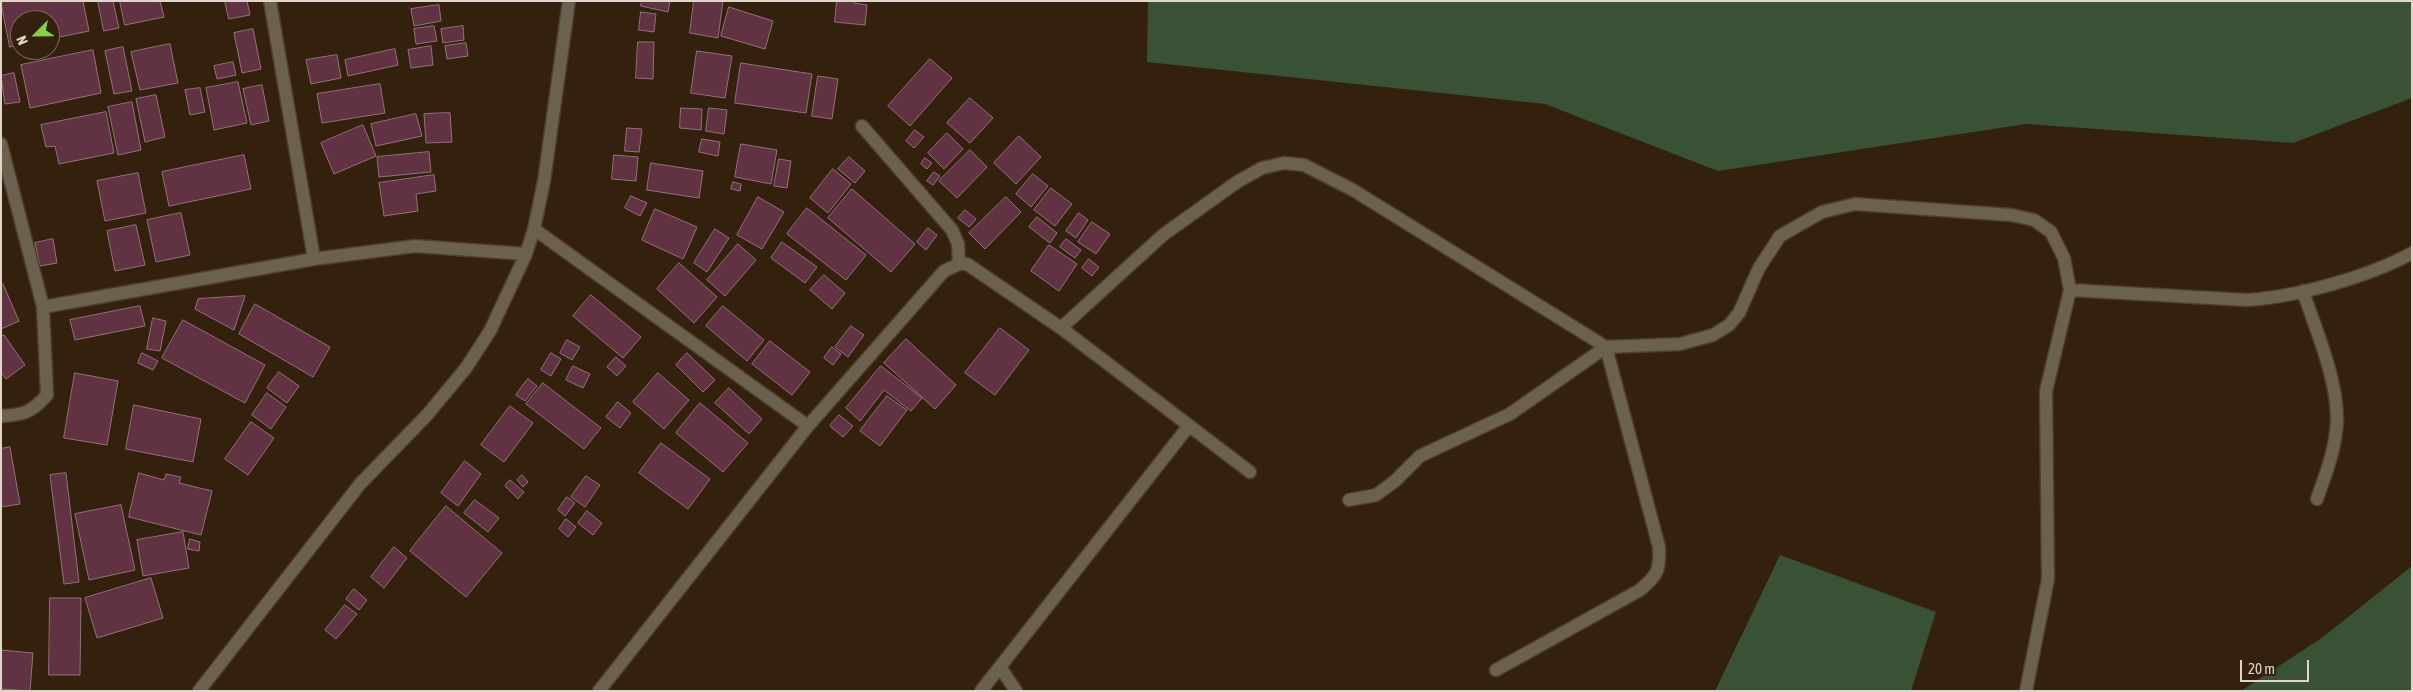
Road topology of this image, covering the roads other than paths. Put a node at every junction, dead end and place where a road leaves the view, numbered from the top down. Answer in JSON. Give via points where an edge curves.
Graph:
{"nodes":[{"id":1,"x":270,"y":1,"type":"edge"},
{"id":2,"x":569,"y":1,"type":"edge"},
{"id":3,"x":862,"y":126,"type":"dead end"},
{"id":4,"x":1,"y":144,"type":"edge"},
{"id":5,"x":534,"y":229,"type":"junction"},
{"id":6,"x":2412,"y":253,"type":"edge"},
{"id":7,"x":526,"y":254,"type":"junction"},
{"id":8,"x":314,"y":259,"type":"junction"},
{"id":9,"x":959,"y":264,"type":"junction"},
{"id":10,"x":2070,"y":290,"type":"junction"},
{"id":11,"x":2304,"y":291,"type":"junction"},
{"id":12,"x":43,"y":307,"type":"junction"},
{"id":13,"x":1061,"y":328,"type":"junction"},
{"id":14,"x":1606,"y":347,"type":"junction"},
{"id":15,"x":1,"y":416,"type":"edge"},
{"id":16,"x":808,"y":426,"type":"junction"},
{"id":17,"x":1188,"y":427,"type":"junction"},
{"id":18,"x":1250,"y":472,"type":"dead end"},
{"id":19,"x":2317,"y":499,"type":"dead end"},
{"id":20,"x":1349,"y":500,"type":"dead end"},
{"id":21,"x":1000,"y":667,"type":"junction"},
{"id":22,"x":1496,"y":670,"type":"dead end"},
{"id":23,"x":199,"y":691,"type":"edge"},
{"id":24,"x":599,"y":691,"type":"edge"},
{"id":25,"x":981,"y":691,"type":"edge"},
{"id":26,"x":1016,"y":691,"type":"edge"},
{"id":27,"x":2026,"y":691,"type":"edge"}],
"edges":[{"from":1,"to":8,"type":"street"},
{"from":2,"to":5,"type":"street","via":[[544,182]]},
{"from":3,"to":9,"type":"street","via":[[952,230],[958,244]]},
{"from":4,"to":12,"type":"street"},
{"from":5,"to":7,"type":"street"},
{"from":5,"to":16,"type":"street"},
{"from":6,"to":11,"type":"street","via":[[2370,272]]},
{"from":7,"to":8,"type":"street","via":[[414,246]]},
{"from":7,"to":23,"type":"street","via":[[490,331],[466,368],[427,415],[360,484]]},
{"from":8,"to":12,"type":"street"},
{"from":9,"to":13,"type":"street","via":[[967,264]]},
{"from":9,"to":16,"type":"street","via":[[944,271]]},
{"from":10,"to":11,"type":"street","via":[[2246,300],[2276,298]]},
{"from":10,"to":14,"type":"street","via":[[2060,249],[2051,232],[2034,220],[2011,215],[1855,204],[1822,212],[1780,236],[1759,268],[1739,313],[1729,325],[1713,335],[1680,344]]},
{"from":10,"to":27,"type":"street","via":[[2046,391],[2048,579]]},
{"from":11,"to":19,"type":"street","via":[[2331,381],[2336,417],[2333,451]]},
{"from":12,"to":15,"type":"street","via":[[47,395],[36,408],[25,414]]},
{"from":13,"to":14,"type":"street","via":[[1163,235],[1237,182],[1262,168],[1284,163],[1304,165],[1353,190]]},
{"from":13,"to":17,"type":"street"},
{"from":14,"to":20,"type":"street","via":[[1510,414],[1420,456],[1376,495]]},
{"from":14,"to":22,"type":"street","via":[[1659,547],[1660,565],[1655,578],[1640,590]]},
{"from":16,"to":24,"type":"street"},
{"from":17,"to":18,"type":"street"},
{"from":17,"to":21,"type":"street"},
{"from":21,"to":25,"type":"street"},
{"from":21,"to":26,"type":"street"}]}
